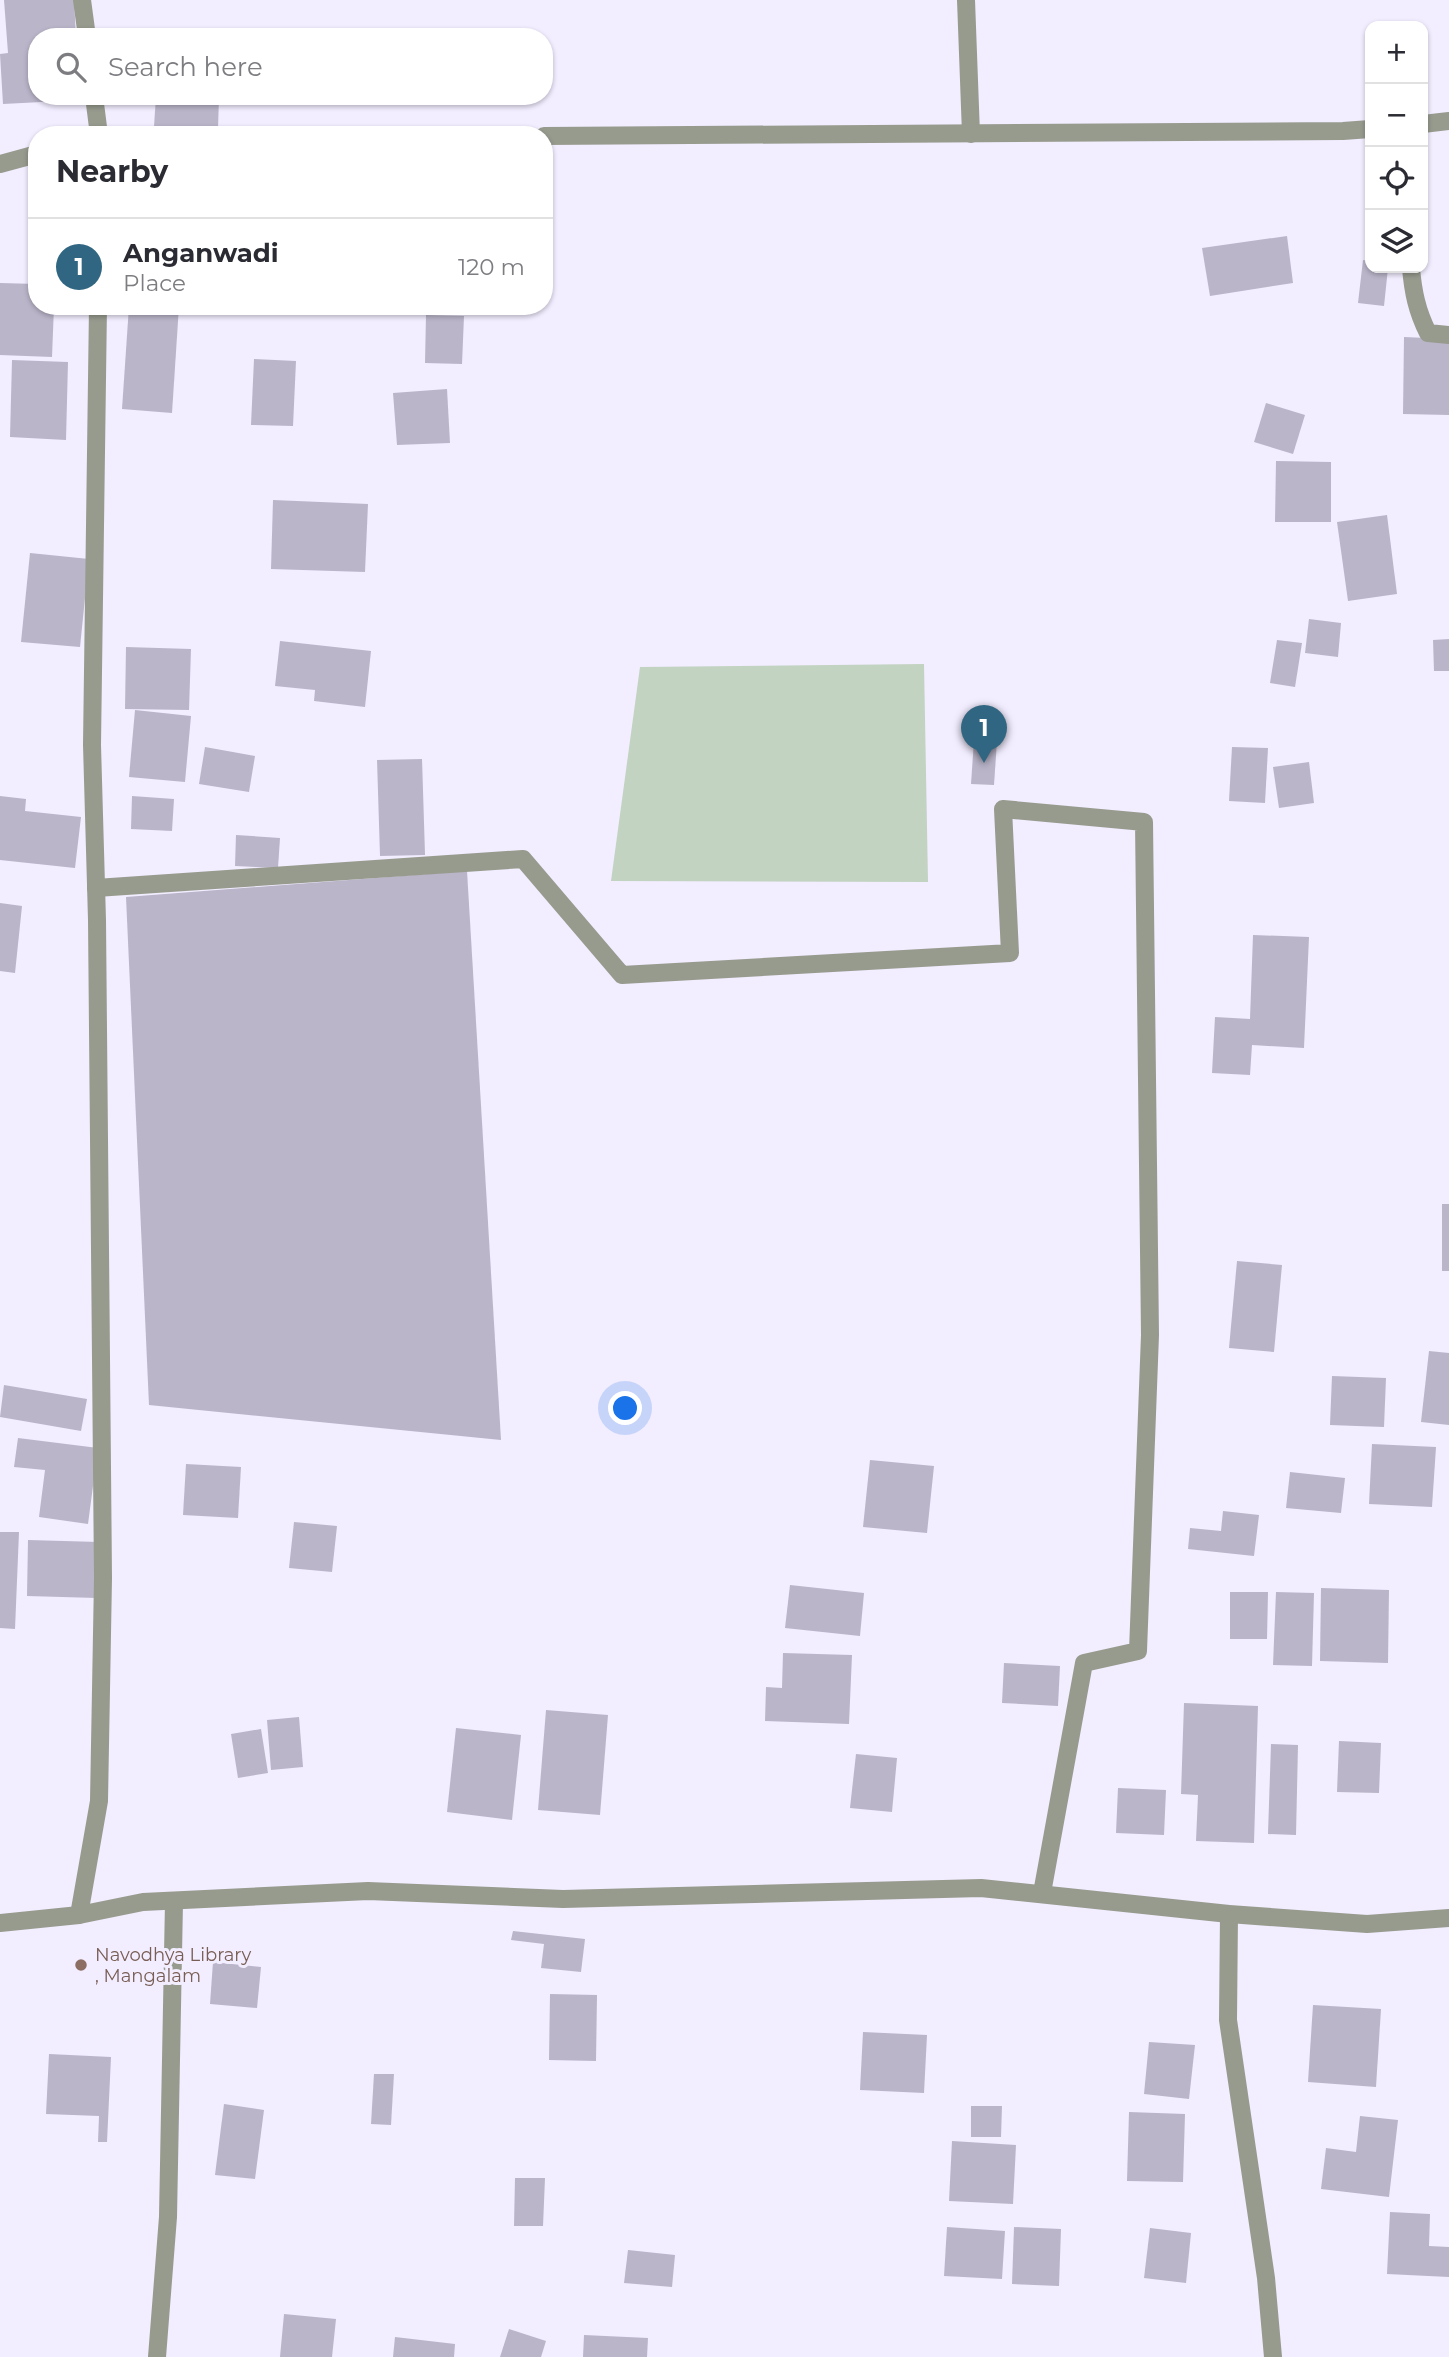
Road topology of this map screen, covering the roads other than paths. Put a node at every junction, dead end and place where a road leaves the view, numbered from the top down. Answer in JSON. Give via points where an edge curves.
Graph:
{"nodes":[{"id":1,"x":82,"y":0,"type":"edge"},
{"id":2,"x":966,"y":0,"type":"edge"},
{"id":3,"x":86,"y":28,"type":"edge"},
{"id":4,"x":95,"y":105,"type":"edge"},
{"id":5,"x":1449,"y":121,"type":"edge"},
{"id":6,"x":1428,"y":123,"type":"edge"},
{"id":7,"x":98,"y":126,"type":"edge"},
{"id":8,"x":1365,"y":129,"type":"edge"},
{"id":9,"x":971,"y":134,"type":"junction"},
{"id":10,"x":553,"y":136,"type":"edge"},
{"id":11,"x":28,"y":156,"type":"edge"},
{"id":12,"x":0,"y":164,"type":"edge"},
{"id":13,"x":1411,"y":273,"type":"edge"},
{"id":14,"x":98,"y":315,"type":"edge"},
{"id":15,"x":1449,"y":335,"type":"edge"},
{"id":16,"x":96,"y":888,"type":"junction"},
{"id":17,"x":1042,"y":1893,"type":"junction"},
{"id":18,"x":174,"y":1902,"type":"junction"},
{"id":19,"x":79,"y":1914,"type":"junction"},
{"id":20,"x":1229,"y":1914,"type":"junction"},
{"id":21,"x":1449,"y":1918,"type":"edge"},
{"id":22,"x":0,"y":1923,"type":"edge"},
{"id":23,"x":157,"y":2357,"type":"edge"},
{"id":24,"x":1273,"y":2357,"type":"edge"}],
"edges":[{"from":1,"to":3,"type":"street"},
{"from":2,"to":9,"type":"street"},
{"from":4,"to":7,"type":"street"},
{"from":5,"to":6,"type":"street"},
{"from":8,"to":9,"type":"street"},
{"from":9,"to":10,"type":"street"},
{"from":11,"to":12,"type":"street"},
{"from":13,"to":15,"type":"street","via":[[1418,313],[1428,334]]},
{"from":14,"to":16,"type":"street","via":[[92,745]]},
{"from":16,"to":17,"type":"street","via":[[523,859],[622,975],[1010,953],[1003,809],[1144,822],[1150,1335],[1138,1651],[1084,1663]]},
{"from":16,"to":19,"type":"street","via":[[101,1758],[99,1801]]},
{"from":17,"to":18,"type":"street","via":[[981,1888],[564,1899],[368,1891]]},
{"from":17,"to":20,"type":"street"},
{"from":18,"to":19,"type":"street","via":[[143,1902]]},
{"from":18,"to":23,"type":"street","via":[[168,2217]]},
{"from":19,"to":22,"type":"street"},
{"from":20,"to":21,"type":"street","via":[[1367,1924]]},
{"from":20,"to":24,"type":"street","via":[[1228,2020],[1266,2278]]}]}
